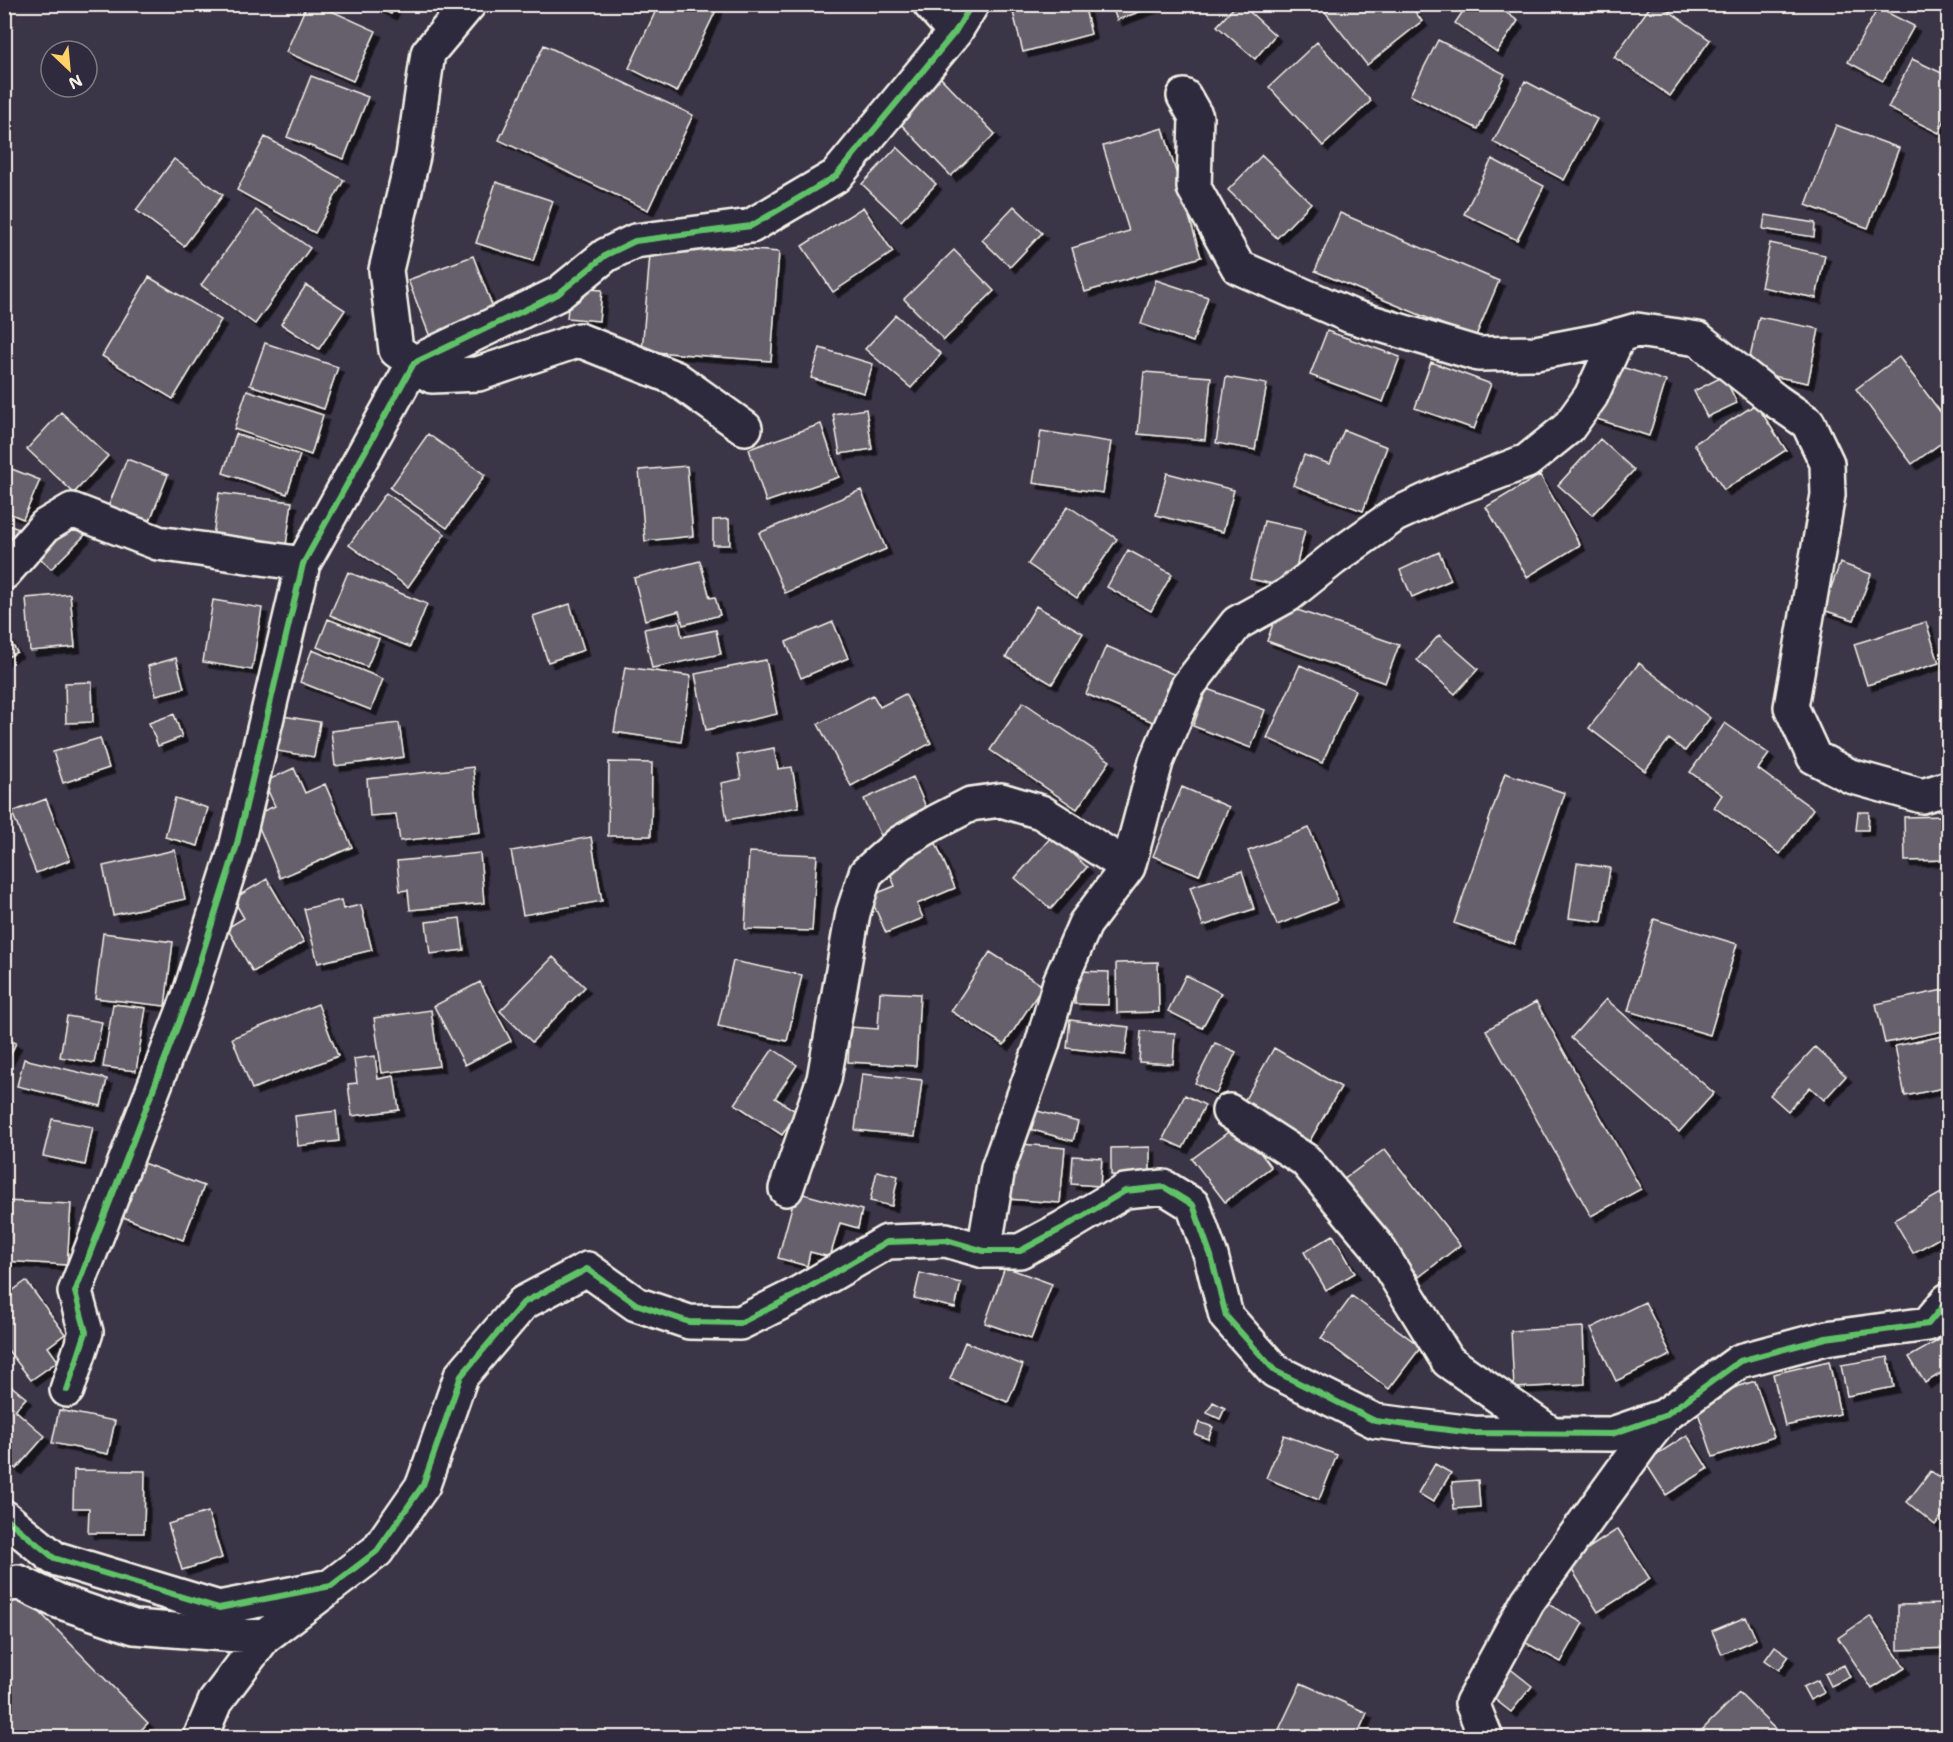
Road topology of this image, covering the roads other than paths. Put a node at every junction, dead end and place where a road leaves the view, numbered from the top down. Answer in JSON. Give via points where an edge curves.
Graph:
{"nodes":[{"id":1,"x":469,"y":4,"type":"edge"},
{"id":2,"x":930,"y":4,"type":"edge"},
{"id":3,"x":972,"y":4,"type":"edge"},
{"id":4,"x":955,"y":32,"type":"junction"},
{"id":5,"x":1184,"y":96,"type":"dead end"},
{"id":6,"x":1619,"y":335,"type":"junction"},
{"id":7,"x":414,"y":363,"type":"junction"},
{"id":8,"x":745,"y":428,"type":"dead end"},
{"id":9,"x":303,"y":564,"type":"junction"},
{"id":10,"x":4,"y":573,"type":"edge"},
{"id":11,"x":1948,"y":788,"type":"edge"},
{"id":12,"x":1128,"y":867,"type":"junction"},
{"id":13,"x":1229,"y":1111,"type":"dead end"},
{"id":14,"x":786,"y":1189,"type":"dead end"},
{"id":15,"x":984,"y":1251,"type":"junction"},
{"id":16,"x":1948,"y":1300,"type":"edge"},
{"id":17,"x":67,"y":1390,"type":"dead end"},
{"id":18,"x":1664,"y":1416,"type":"junction"},
{"id":19,"x":1552,"y":1434,"type":"junction"},
{"id":20,"x":4,"y":1517,"type":"edge"},
{"id":21,"x":4,"y":1586,"type":"edge"},
{"id":22,"x":331,"y":1586,"type":"junction"},
{"id":23,"x":264,"y":1637,"type":"junction"},
{"id":24,"x":200,"y":1737,"type":"edge"},
{"id":25,"x":1486,"y":1737,"type":"edge"}],
"edges":[{"from":1,"to":7,"type":"street","via":[[428,53],[413,156],[386,270],[396,350]]},
{"from":2,"to":4,"type":"street"},
{"from":3,"to":4,"type":"street"},
{"from":4,"to":7,"type":"street","via":[[836,176],[750,226],[635,241],[606,255],[558,294]]},
{"from":5,"to":6,"type":"street","via":[[1196,117],[1194,188],[1238,267],[1351,316],[1478,354],[1536,354]]},
{"from":6,"to":11,"type":"street","via":[[1637,330],[1698,339],[1808,423],[1827,463],[1828,495],[1791,707],[1814,757],[1850,776],[1922,796]]},
{"from":6,"to":12,"type":"street","via":[[1591,396],[1574,420],[1527,462],[1395,515],[1288,595],[1237,622],[1188,686],[1156,762]]},
{"from":7,"to":8,"type":"street","via":[[432,376],[478,374],[579,340],[675,378]]},
{"from":7,"to":9,"type":"street"},
{"from":9,"to":10,"type":"street","via":[[158,543],[72,510],[45,526]]},
{"from":9,"to":17,"type":"street","via":[[236,848],[188,999],[75,1293],[86,1332]]},
{"from":12,"to":14,"type":"street","via":[[1041,812],[1001,800],[971,804],[936,822],[900,843],[866,873],[853,913],[824,1079]]},
{"from":12,"to":15,"type":"street","via":[[1085,924],[1060,982],[998,1168]]},
{"from":13,"to":19,"type":"street","via":[[1305,1160],[1377,1246],[1448,1361]]},
{"from":15,"to":19,"type":"street","via":[[1020,1251],[1125,1191],[1164,1187],[1193,1205],[1226,1316],[1275,1371],[1375,1421],[1473,1433]]},
{"from":15,"to":22,"type":"street","via":[[946,1240],[887,1242],[740,1323],[678,1319],[636,1304],[587,1269],[524,1303],[461,1376],[423,1485],[377,1551]]},
{"from":16,"to":18,"type":"street","via":[[1928,1324],[1826,1338],[1740,1361]]},
{"from":18,"to":19,"type":"street","via":[[1612,1434]]},
{"from":18,"to":25,"type":"street","via":[[1528,1601],[1472,1703]]},
{"from":20,"to":22,"type":"street","via":[[54,1558],[219,1608]]},
{"from":21,"to":23,"type":"street","via":[[18,1582],[58,1602],[134,1628]]},
{"from":22,"to":23,"type":"street"},
{"from":23,"to":24,"type":"street","via":[[215,1702]]}]}
